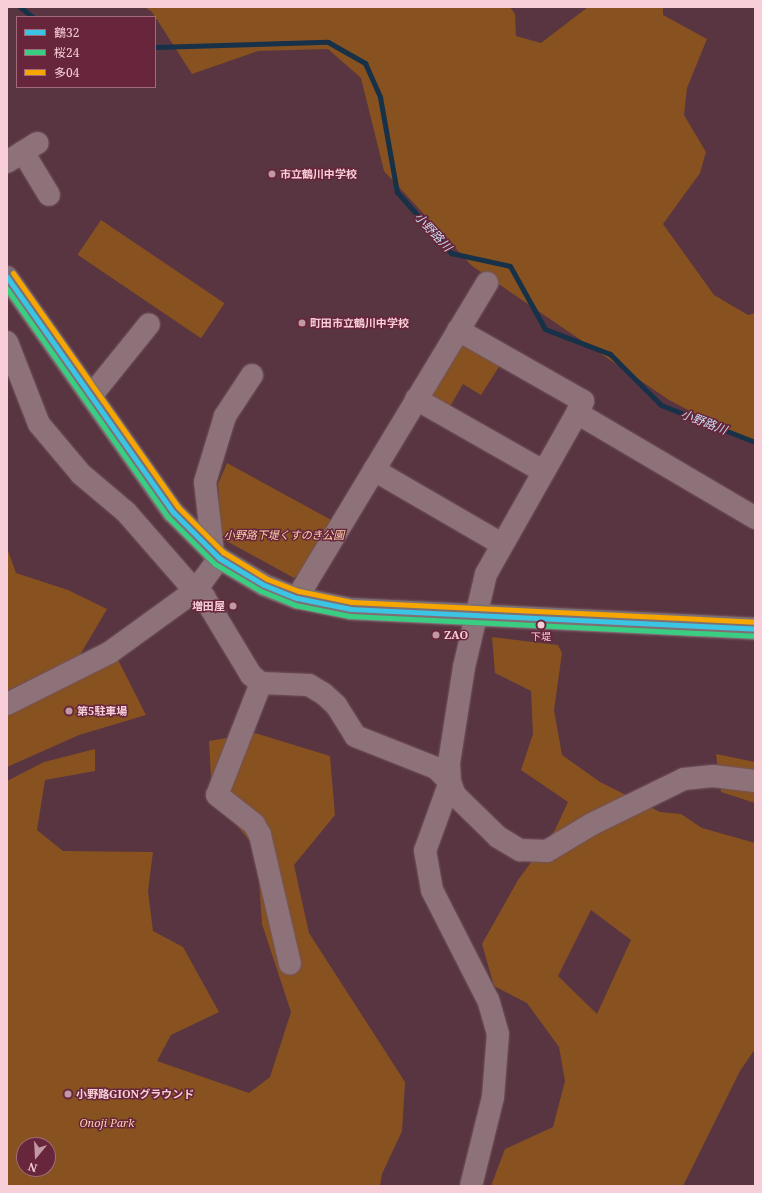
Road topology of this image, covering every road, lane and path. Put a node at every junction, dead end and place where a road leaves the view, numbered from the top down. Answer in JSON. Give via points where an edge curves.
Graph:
{"nodes":[{"id":1,"x":22,"y":152,"type":"edge"},
{"id":2,"x":49,"y":195,"type":"dead end"},
{"id":3,"x":7,"y":277,"type":"edge"},
{"id":4,"x":487,"y":283,"type":"dead end"},
{"id":5,"x":149,"y":324,"type":"dead end"},
{"id":6,"x":458,"y":330,"type":"junction"},
{"id":7,"x":7,"y":342,"type":"edge"},
{"id":8,"x":252,"y":375,"type":"dead end"},
{"id":9,"x":91,"y":396,"type":"junction"},
{"id":10,"x":416,"y":399,"type":"junction"},
{"id":11,"x":577,"y":413,"type":"junction"},
{"id":12,"x":374,"y":470,"type":"junction"},
{"id":13,"x":543,"y":471,"type":"junction"},
{"id":14,"x":755,"y":518,"type":"edge"},
{"id":15,"x":500,"y":543,"type":"junction"},
{"id":16,"x":216,"y":555,"type":"junction"},
{"id":17,"x":196,"y":590,"type":"junction"},
{"id":18,"x":297,"y":598,"type":"junction"},
{"id":19,"x":474,"y":615,"type":"junction"},
{"id":20,"x":755,"y":629,"type":"edge"},
{"id":21,"x":260,"y":683,"type":"junction"},
{"id":22,"x":7,"y":704,"type":"edge"},
{"id":23,"x":755,"y":781,"type":"edge"},
{"id":24,"x":450,"y":782,"type":"junction"},
{"id":25,"x":290,"y":964,"type":"dead end"},
{"id":26,"x":471,"y":1186,"type":"edge"}],
"edges":[{"from":1,"to":2,"type":"street"},
{"from":3,"to":9,"type":"main road"},
{"from":4,"to":6,"type":"street"},
{"from":5,"to":9,"type":"street"},
{"from":6,"to":10,"type":"street"},
{"from":6,"to":11,"type":"street","via":[[583,401]]},
{"from":7,"to":17,"type":"street","via":[[44,430],[81,474],[126,512]]},
{"from":8,"to":16,"type":"street","via":[[225,416],[205,482]]},
{"from":9,"to":16,"type":"main road","via":[[173,512]]},
{"from":10,"to":12,"type":"street"},
{"from":10,"to":13,"type":"street"},
{"from":11,"to":13,"type":"street"},
{"from":11,"to":14,"type":"street"},
{"from":12,"to":15,"type":"street"},
{"from":12,"to":18,"type":"street"},
{"from":13,"to":15,"type":"street"},
{"from":15,"to":19,"type":"street","via":[[486,574]]},
{"from":16,"to":17,"type":"street"},
{"from":16,"to":18,"type":"main road","via":[[264,586]]},
{"from":17,"to":21,"type":"street","via":[[204,597],[251,675]]},
{"from":17,"to":22,"type":"street","via":[[109,653]]},
{"from":18,"to":19,"type":"main road","via":[[351,609]]},
{"from":19,"to":20,"type":"main road"},
{"from":19,"to":24,"type":"street","via":[[449,763]]},
{"from":21,"to":24,"type":"street","via":[[309,685],[336,705],[356,736],[416,758],[436,768]]},
{"from":21,"to":25,"type":"street","via":[[218,795],[249,820],[260,835]]},
{"from":23,"to":24,"type":"street","via":[[713,776],[684,779],[592,824],[547,851],[534,853],[520,850],[498,837],[455,795]]},
{"from":24,"to":26,"type":"street","via":[[429,835],[426,872],[488,1000],[498,1034],[493,1096]]}]}
